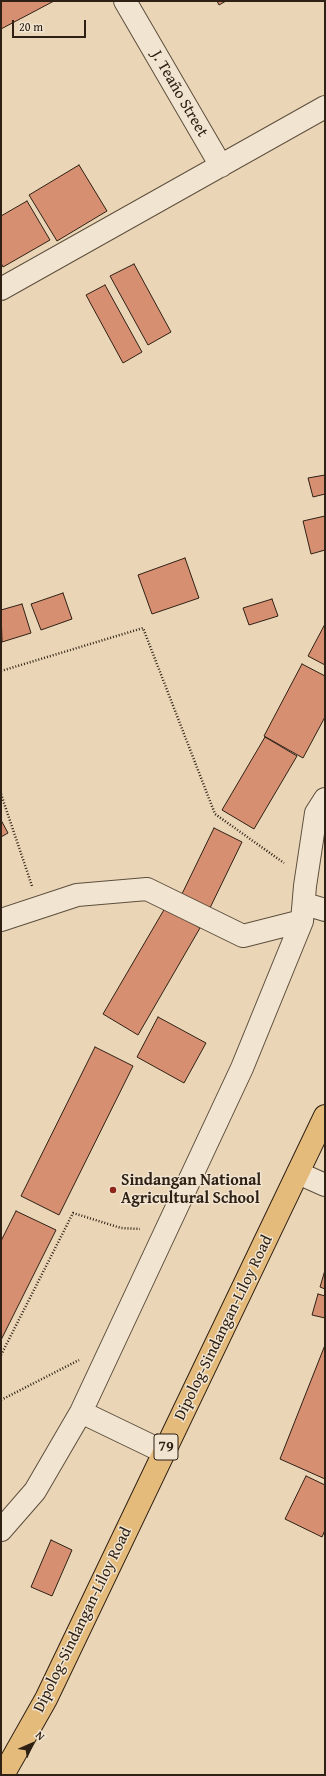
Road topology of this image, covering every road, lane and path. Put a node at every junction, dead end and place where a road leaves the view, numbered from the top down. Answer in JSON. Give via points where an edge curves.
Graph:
{"nodes":[{"id":1,"x":125,"y":1,"type":"edge"},
{"id":2,"x":325,"y":107,"type":"edge"},
{"id":3,"x":221,"y":166,"type":"junction"},
{"id":4,"x":1,"y":289,"type":"edge"},
{"id":5,"x":1,"y":671,"type":"edge"},
{"id":6,"x":1,"y":794,"type":"edge"},
{"id":7,"x":325,"y":799,"type":"edge"},
{"id":8,"x":306,"y":879,"type":"junction"},
{"id":9,"x":39,"y":908,"type":"junction"},
{"id":10,"x":311,"y":911,"type":"edge"},
{"id":11,"x":1,"y":920,"type":"edge"},
{"id":12,"x":325,"y":1116,"type":"edge"},
{"id":13,"x":298,"y":1173,"type":"junction"},
{"id":14,"x":325,"y":1185,"type":"edge"},
{"id":15,"x":165,"y":1230,"type":"junction"},
{"id":16,"x":113,"y":1342,"type":"junction"},
{"id":17,"x":1,"y":1355,"type":"edge"},
{"id":18,"x":1,"y":1400,"type":"edge"},
{"id":19,"x":81,"y":1412,"type":"junction"},
{"id":20,"x":164,"y":1452,"type":"junction"},
{"id":21,"x":1,"y":1530,"type":"edge"},
{"id":22,"x":3,"y":1775,"type":"edge"}],
"edges":[{"from":1,"to":3,"type":"street","name":"J. Teaño Street"},
{"from":2,"to":3,"type":"street"},
{"from":3,"to":4,"type":"street"},
{"from":5,"to":8,"type":"path","via":[[143,628],[215,814]]},
{"from":6,"to":9,"type":"path"},
{"from":7,"to":8,"type":"street","via":[[316,813]]},
{"from":8,"to":10,"type":"street"},
{"from":9,"to":10,"type":"street","via":[[77,895],[147,889],[243,936]]},
{"from":9,"to":11,"type":"street"},
{"from":10,"to":15,"type":"street","via":[[242,1068]]},
{"from":12,"to":13,"type":"highway","name":"Dipolog-Sindangan-Liloy Road","number":"79"},
{"from":13,"to":14,"type":"street"},
{"from":13,"to":20,"type":"highway","name":"Dipolog-Sindangan-Liloy Road","number":"79"},
{"from":15,"to":16,"type":"street"},
{"from":15,"to":17,"type":"path","via":[[121,1228],[73,1213]]},
{"from":16,"to":18,"type":"path"},
{"from":16,"to":19,"type":"street"},
{"from":19,"to":20,"type":"street"},
{"from":19,"to":21,"type":"street","via":[[35,1491]]},
{"from":20,"to":22,"type":"highway","name":"Dipolog-Sindangan-Liloy Road","number":"79","via":[[46,1699]]}]}
